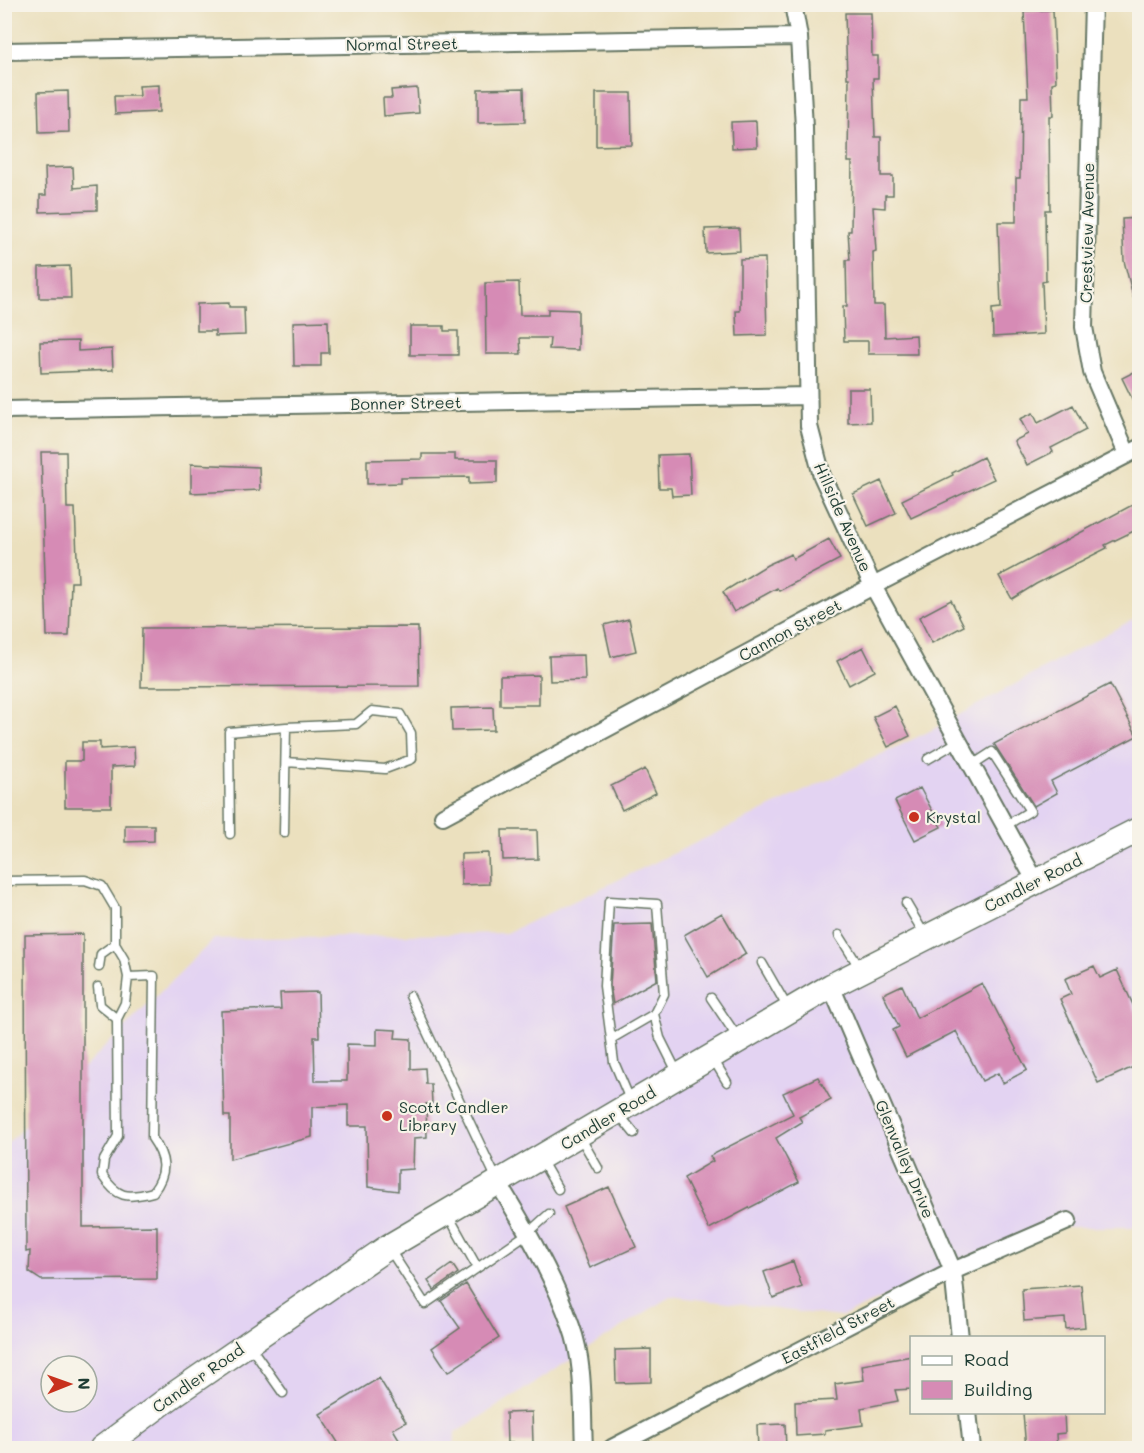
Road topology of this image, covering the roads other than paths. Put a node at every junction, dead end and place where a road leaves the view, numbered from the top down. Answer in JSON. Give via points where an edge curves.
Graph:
{"nodes":[{"id":1,"x":792,"y":4,"type":"edge"},
{"id":2,"x":1093,"y":4,"type":"edge"},
{"id":3,"x":800,"y":37,"type":"junction"},
{"id":4,"x":4,"y":51,"type":"edge"},
{"id":5,"x":808,"y":396,"type":"junction"},
{"id":6,"x":4,"y":410,"type":"edge"},
{"id":7,"x":1133,"y":451,"type":"edge"},
{"id":8,"x":873,"y":586,"type":"junction"},
{"id":9,"x":286,"y":727,"type":"junction"},
{"id":10,"x":959,"y":741,"type":"junction"},
{"id":11,"x":928,"y":759,"type":"dead end"},
{"id":12,"x":286,"y":762,"type":"junction"},
{"id":13,"x":972,"y":765,"type":"junction"},
{"id":14,"x":443,"y":816,"type":"dead end"},
{"id":15,"x":1005,"y":826,"type":"junction"},
{"id":16,"x":284,"y":833,"type":"dead end"},
{"id":17,"x":1139,"y":833,"type":"edge"},
{"id":18,"x":230,"y":834,"type":"dead end"},
{"id":19,"x":4,"y":881,"type":"edge"},
{"id":20,"x":1036,"y":882,"type":"junction"},
{"id":21,"x":906,"y":903,"type":"dead end"},
{"id":22,"x":839,"y":935,"type":"dead end"},
{"id":23,"x":926,"y":938,"type":"junction"},
{"id":24,"x":115,"y":944,"type":"junction"},
{"id":25,"x":762,"y":963,"type":"dead end"},
{"id":26,"x":99,"y":967,"type":"dead end"},
{"id":27,"x":862,"y":970,"type":"junction"},
{"id":28,"x":128,"y":977,"type":"junction"},
{"id":29,"x":831,"y":986,"type":"junction"},
{"id":30,"x":98,"y":987,"type":"dead end"},
{"id":31,"x":410,"y":996,"type":"dead end"},
{"id":32,"x":711,"y":998,"type":"dead end"},
{"id":33,"x":790,"y":1010,"type":"junction"},
{"id":34,"x":654,"y":1014,"type":"junction"},
{"id":35,"x":117,"y":1019,"type":"junction"},
{"id":36,"x":610,"y":1039,"type":"junction"},
{"id":37,"x":739,"y":1040,"type":"junction"},
{"id":38,"x":712,"y":1056,"type":"junction"},
{"id":39,"x":679,"y":1076,"type":"junction"},
{"id":40,"x":727,"y":1082,"type":"dead end"},
{"id":41,"x":625,"y":1108,"type":"junction"},
{"id":42,"x":634,"y":1133,"type":"dead end"},
{"id":43,"x":579,"y":1135,"type":"junction"},
{"id":44,"x":540,"y":1158,"type":"junction"},
{"id":45,"x":598,"y":1168,"type":"dead end"},
{"id":46,"x":498,"y":1183,"type":"junction"},
{"id":47,"x":558,"y":1189,"type":"dead end"},
{"id":48,"x":447,"y":1213,"type":"junction"},
{"id":49,"x":549,"y":1214,"type":"dead end"},
{"id":50,"x":1068,"y":1221,"type":"dead end"},
{"id":51,"x":528,"y":1233,"type":"junction"},
{"id":52,"x":388,"y":1247,"type":"junction"},
{"id":53,"x":477,"y":1267,"type":"junction"},
{"id":54,"x":952,"y":1271,"type":"junction"},
{"id":55,"x":960,"y":1336,"type":"edge"},
{"id":56,"x":248,"y":1343,"type":"junction"},
{"id":57,"x":283,"y":1393,"type":"dead end"},
{"id":58,"x":968,"y":1414,"type":"edge"},
{"id":59,"x":114,"y":1443,"type":"edge"},
{"id":60,"x":584,"y":1449,"type":"edge"},
{"id":61,"x":612,"y":1449,"type":"edge"},
{"id":62,"x":972,"y":1449,"type":"edge"}],
"edges":[{"from":1,"to":3,"type":"street","name":"Hillside Avenue"},
{"from":2,"to":7,"type":"street","name":"Crestview Avenue","via":[[1084,327],[1092,372]]},
{"from":3,"to":4,"type":"street","name":"Normal Street"},
{"from":3,"to":5,"type":"street","name":"Hillside Avenue"},
{"from":5,"to":6,"type":"street","name":"Bonner Street"},
{"from":5,"to":8,"type":"street","name":"Hillside Avenue","via":[[809,426],[822,476]]},
{"from":7,"to":8,"type":"street","name":"Cannon Street"},
{"from":8,"to":10,"type":"street","name":"Hillside Avenue"},
{"from":8,"to":14,"type":"street","name":"Cannon Street"},
{"from":9,"to":12,"type":"lane"},
{"from":9,"to":12,"type":"lane","via":[[356,724],[372,711],[400,714],[411,733],[412,759],[386,769]]},
{"from":9,"to":18,"type":"lane","via":[[229,732]]},
{"from":10,"to":11,"type":"lane"},
{"from":10,"to":13,"type":"street","name":"Hillside Avenue"},
{"from":12,"to":16,"type":"lane"},
{"from":13,"to":15,"type":"street","name":"Hillside Avenue"},
{"from":13,"to":15,"type":"lane","via":[[992,752],[1030,811]]},
{"from":15,"to":20,"type":"street","name":"Hillside Avenue"},
{"from":17,"to":20,"type":"main road","name":"Candler Road"},
{"from":19,"to":24,"type":"lane","via":[[85,880],[102,886],[115,908]]},
{"from":20,"to":23,"type":"main road","name":"Candler Road"},
{"from":21,"to":23,"type":"lane"},
{"from":22,"to":27,"type":"lane"},
{"from":23,"to":27,"type":"main road","name":"Candler Road"},
{"from":24,"to":26,"type":"lane","via":[[101,954]]},
{"from":24,"to":28,"type":"lane"},
{"from":25,"to":33,"type":"lane"},
{"from":27,"to":29,"type":"main road","name":"Candler Road"},
{"from":28,"to":35,"type":"lane","via":[[125,1003]]},
{"from":28,"to":35,"type":"lane","via":[[154,976],[152,1138],[165,1166],[153,1192],[124,1196],[111,1189],[102,1175],[104,1160],[118,1136]]},
{"from":29,"to":33,"type":"main road","name":"Candler Road"},
{"from":29,"to":54,"type":"street","name":"Glenvalley Drive"},
{"from":30,"to":35,"type":"lane","via":[[100,1005]]},
{"from":31,"to":46,"type":"lane"},
{"from":32,"to":37,"type":"lane"},
{"from":33,"to":37,"type":"main road","name":"Candler Road"},
{"from":34,"to":36,"type":"lane"},
{"from":34,"to":36,"type":"lane","via":[[664,994],[657,904],[609,901],[604,986]]},
{"from":34,"to":39,"type":"lane","via":[[660,1038]]},
{"from":36,"to":41,"type":"lane"},
{"from":37,"to":38,"type":"main road","name":"Candler Road"},
{"from":38,"to":39,"type":"main road","name":"Candler Road"},
{"from":38,"to":40,"type":"lane"},
{"from":39,"to":41,"type":"main road","name":"Candler Road"},
{"from":41,"to":42,"type":"lane"},
{"from":41,"to":43,"type":"main road","name":"Candler Road"},
{"from":43,"to":44,"type":"main road","name":"Candler Road"},
{"from":43,"to":45,"type":"lane"},
{"from":44,"to":46,"type":"main road","name":"Candler Road"},
{"from":44,"to":47,"type":"lane"},
{"from":46,"to":48,"type":"main road","name":"Candler Road"},
{"from":46,"to":51,"type":"street"},
{"from":48,"to":52,"type":"main road","name":"Candler Road"},
{"from":48,"to":53,"type":"lane"},
{"from":49,"to":51,"type":"lane"},
{"from":50,"to":54,"type":"street","name":"Eastfield Street"},
{"from":51,"to":53,"type":"lane"},
{"from":51,"to":60,"type":"street","via":[[572,1326],[581,1373]]},
{"from":52,"to":53,"type":"lane","via":[[425,1304]]},
{"from":52,"to":56,"type":"main road","name":"Candler Road"},
{"from":54,"to":55,"type":"street","name":"Glenvalley Drive"},
{"from":54,"to":61,"type":"street","name":"Eastfield Street"},
{"from":56,"to":57,"type":"lane"},
{"from":56,"to":59,"type":"main road","name":"Candler Road"},
{"from":58,"to":62,"type":"street"}]}
